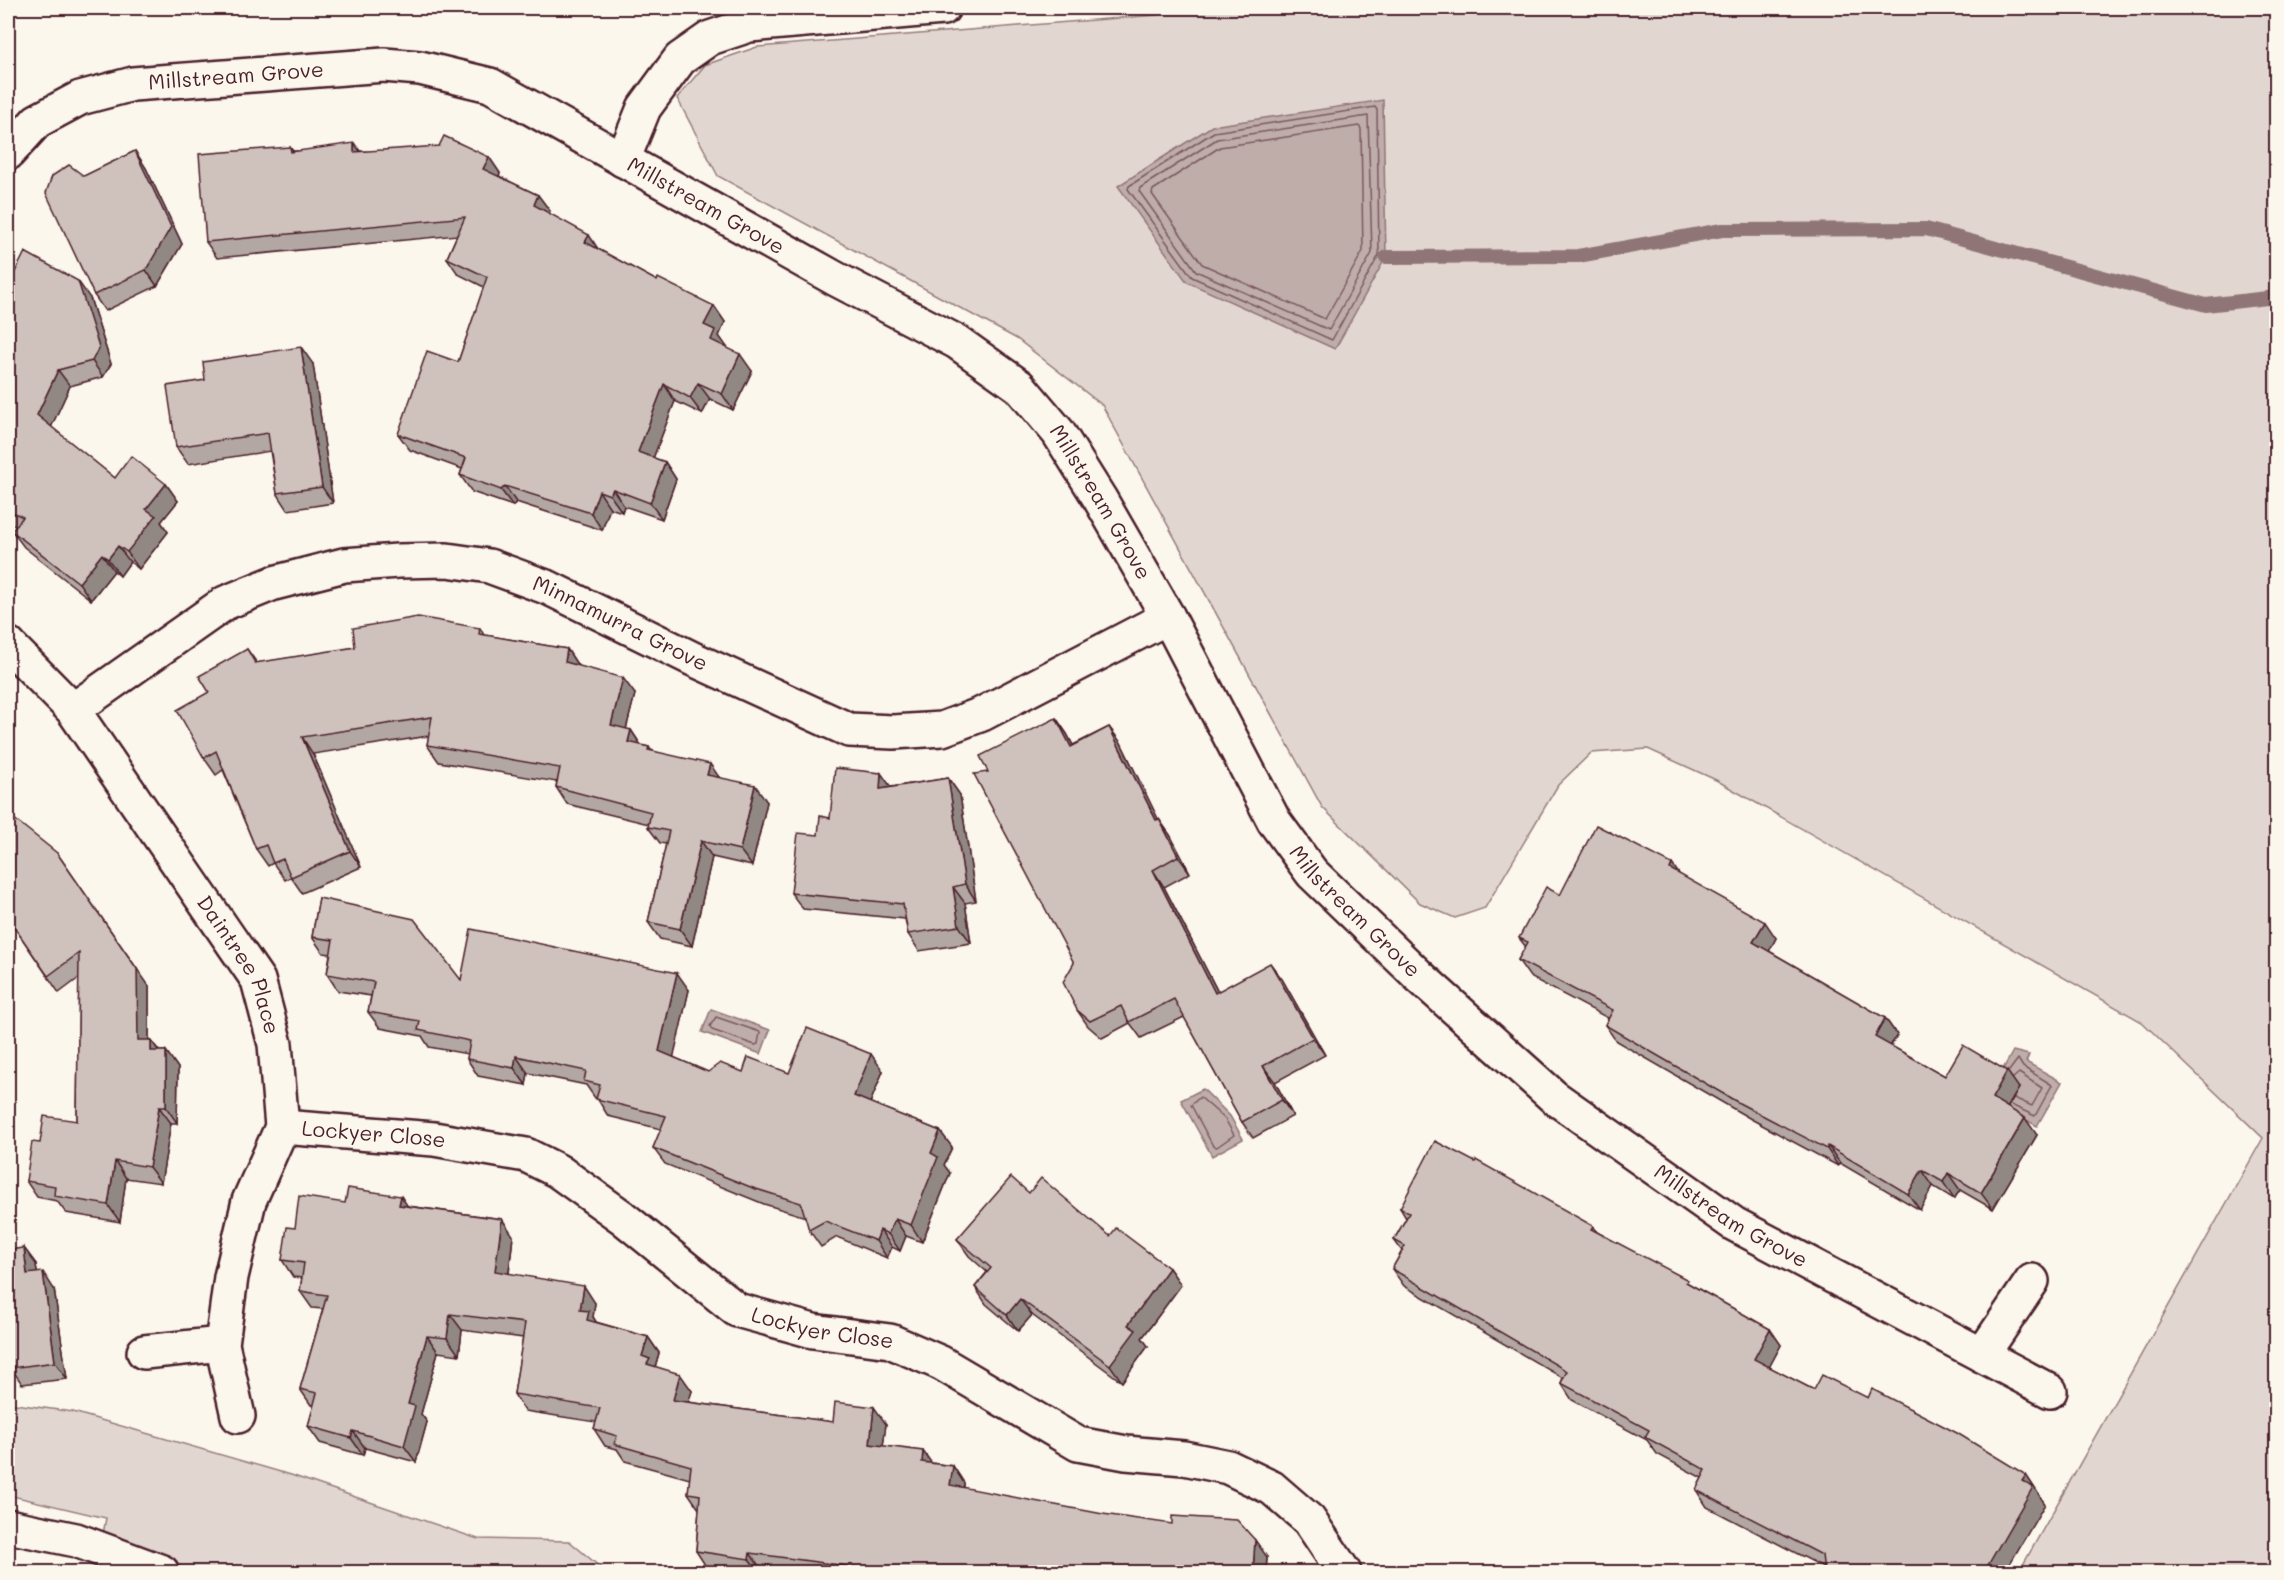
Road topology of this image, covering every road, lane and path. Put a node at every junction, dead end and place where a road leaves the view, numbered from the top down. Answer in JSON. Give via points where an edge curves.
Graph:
{"nodes":[{"id":1,"x":943,"y":8,"type":"edge"},
{"id":2,"x":8,"y":153,"type":"edge"},
{"id":3,"x":623,"y":160,"type":"junction"},
{"id":4,"x":1168,"y":617,"type":"junction"},
{"id":5,"x":8,"y":644,"type":"edge"},
{"id":6,"x":73,"y":710,"type":"junction"},
{"id":7,"x":282,"y":1127,"type":"junction"},
{"id":8,"x":2032,"y":1281,"type":"dead end"},
{"id":9,"x":222,"y":1344,"type":"junction"},
{"id":10,"x":144,"y":1352,"type":"dead end"},
{"id":11,"x":1982,"y":1354,"type":"junction"},
{"id":12,"x":2050,"y":1391,"type":"dead end"},
{"id":13,"x":238,"y":1416,"type":"dead end"},
{"id":14,"x":8,"y":1526,"type":"edge"},
{"id":15,"x":162,"y":1572,"type":"edge"},
{"id":16,"x":1344,"y":1572,"type":"edge"}],
"edges":[{"from":1,"to":3,"type":"street","via":[[749,25],[710,38],[680,59],[644,108]]},
{"from":2,"to":3,"type":"street","name":"Millstream Grove","via":[[37,121],[71,102],[133,84],[384,65],[420,68],[490,85]]},
{"from":3,"to":4,"type":"street","name":"Millstream Grove","via":[[957,342],[1019,386],[1058,432]]},
{"from":4,"to":6,"type":"street","name":"Minnamurra Grove","via":[[982,714],[942,729],[849,730],[549,588],[489,566],[447,560],[376,562],[344,565],[274,583],[225,603]]},
{"from":4,"to":11,"type":"street","name":"Millstream Grove","via":[[1274,821],[1312,873],[1428,984],[1554,1096],[1734,1224]]},
{"from":5,"to":6,"type":"street","name":"Daintree Place"},
{"from":6,"to":7,"type":"street","name":"Daintree Place","via":[[258,980],[275,1044]]},
{"from":7,"to":9,"type":"street","name":"Daintree Place","via":[[249,1201],[231,1277]]},
{"from":7,"to":16,"type":"street","name":"Lockyer Close","via":[[434,1139],[526,1155],[558,1171],[622,1217],[737,1310],[813,1331],[890,1341],[941,1362],[1078,1444],[1228,1467],[1272,1488],[1309,1520]]},
{"from":8,"to":11,"type":"street"},
{"from":9,"to":10,"type":"street"},
{"from":9,"to":13,"type":"street","name":"Daintree Place"},
{"from":11,"to":12,"type":"street","name":"Millstream Grove"},
{"from":14,"to":15,"type":"street","via":[[76,1540]]}]}
